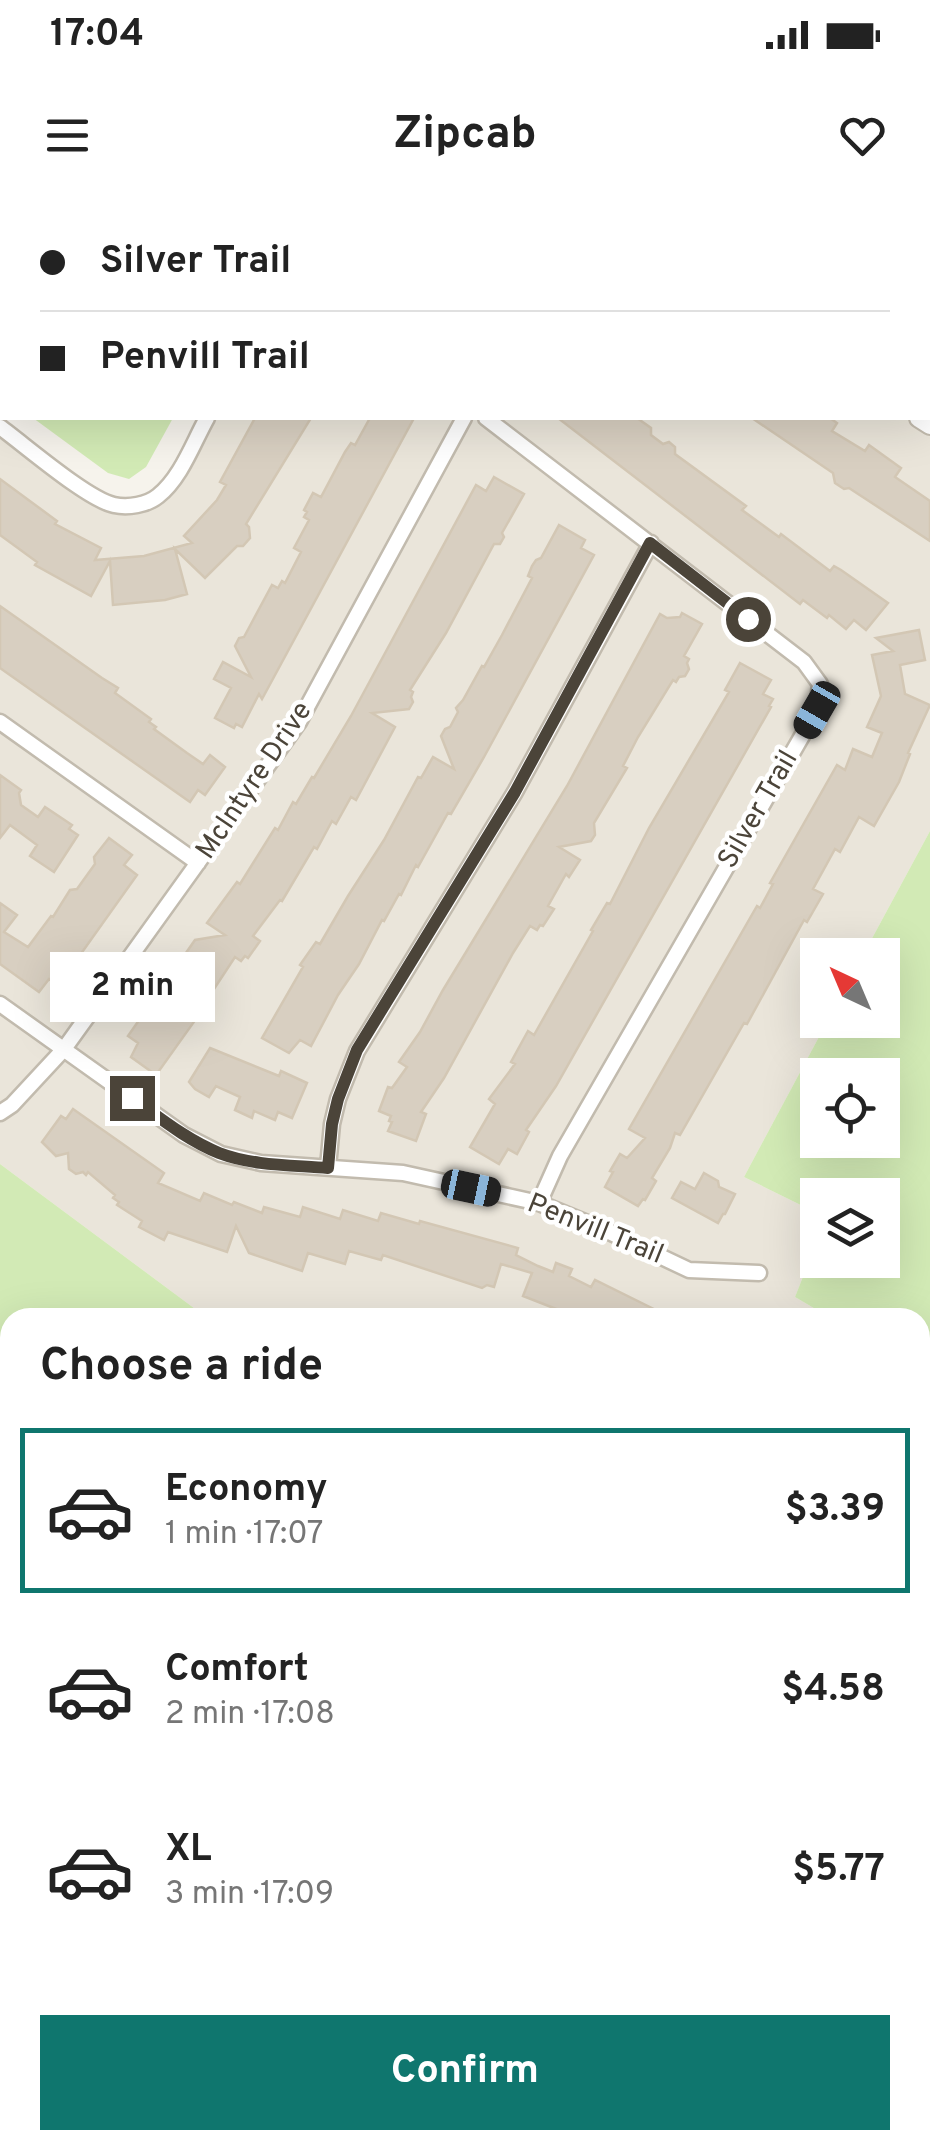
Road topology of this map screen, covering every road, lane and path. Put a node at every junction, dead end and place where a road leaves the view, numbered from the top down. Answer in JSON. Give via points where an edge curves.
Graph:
{"nodes":[{"id":1,"x":206,"y":420,"type":"edge"},
{"id":2,"x":463,"y":420,"type":"edge"},
{"id":3,"x":489,"y":420,"type":"edge"},
{"id":4,"x":0,"y":427,"type":"edge"},
{"id":5,"x":650,"y":543,"type":"junction"},
{"id":6,"x":0,"y":722,"type":"edge"},
{"id":7,"x":198,"y":863,"type":"junction"},
{"id":8,"x":0,"y":1004,"type":"edge"},
{"id":9,"x":64,"y":1049,"type":"junction"},
{"id":10,"x":0,"y":1112,"type":"edge"},
{"id":11,"x":328,"y":1168,"type":"junction"},
{"id":12,"x":539,"y":1203,"type":"junction"},
{"id":13,"x":759,"y":1273,"type":"dead end"}],
"edges":[{"from":1,"to":4,"type":"street","via":[[172,482],[136,506],[97,498]]},
{"from":2,"to":7,"type":"street","name":"McIntyre Drive","via":[[299,722]]},
{"from":3,"to":5,"type":"street","name":"Silver Trail"},
{"from":5,"to":11,"type":"street","via":[[515,792],[357,1050],[338,1099]]},
{"from":5,"to":12,"type":"street","name":"Silver Trail","via":[[804,662],[820,684],[817,710]]},
{"from":6,"to":7,"type":"street"},
{"from":7,"to":9,"type":"street","name":"McIntyre Drive"},
{"from":8,"to":9,"type":"street","name":"Penvill Trail"},
{"from":9,"to":10,"type":"street","name":"McIntyre Drive"},
{"from":9,"to":11,"type":"street","name":"Penvill Trail","via":[[220,1154]]},
{"from":11,"to":12,"type":"street","name":"Penvill Trail","via":[[403,1173]]},
{"from":12,"to":13,"type":"street","name":"Penvill Trail","via":[[689,1270]]}]}
